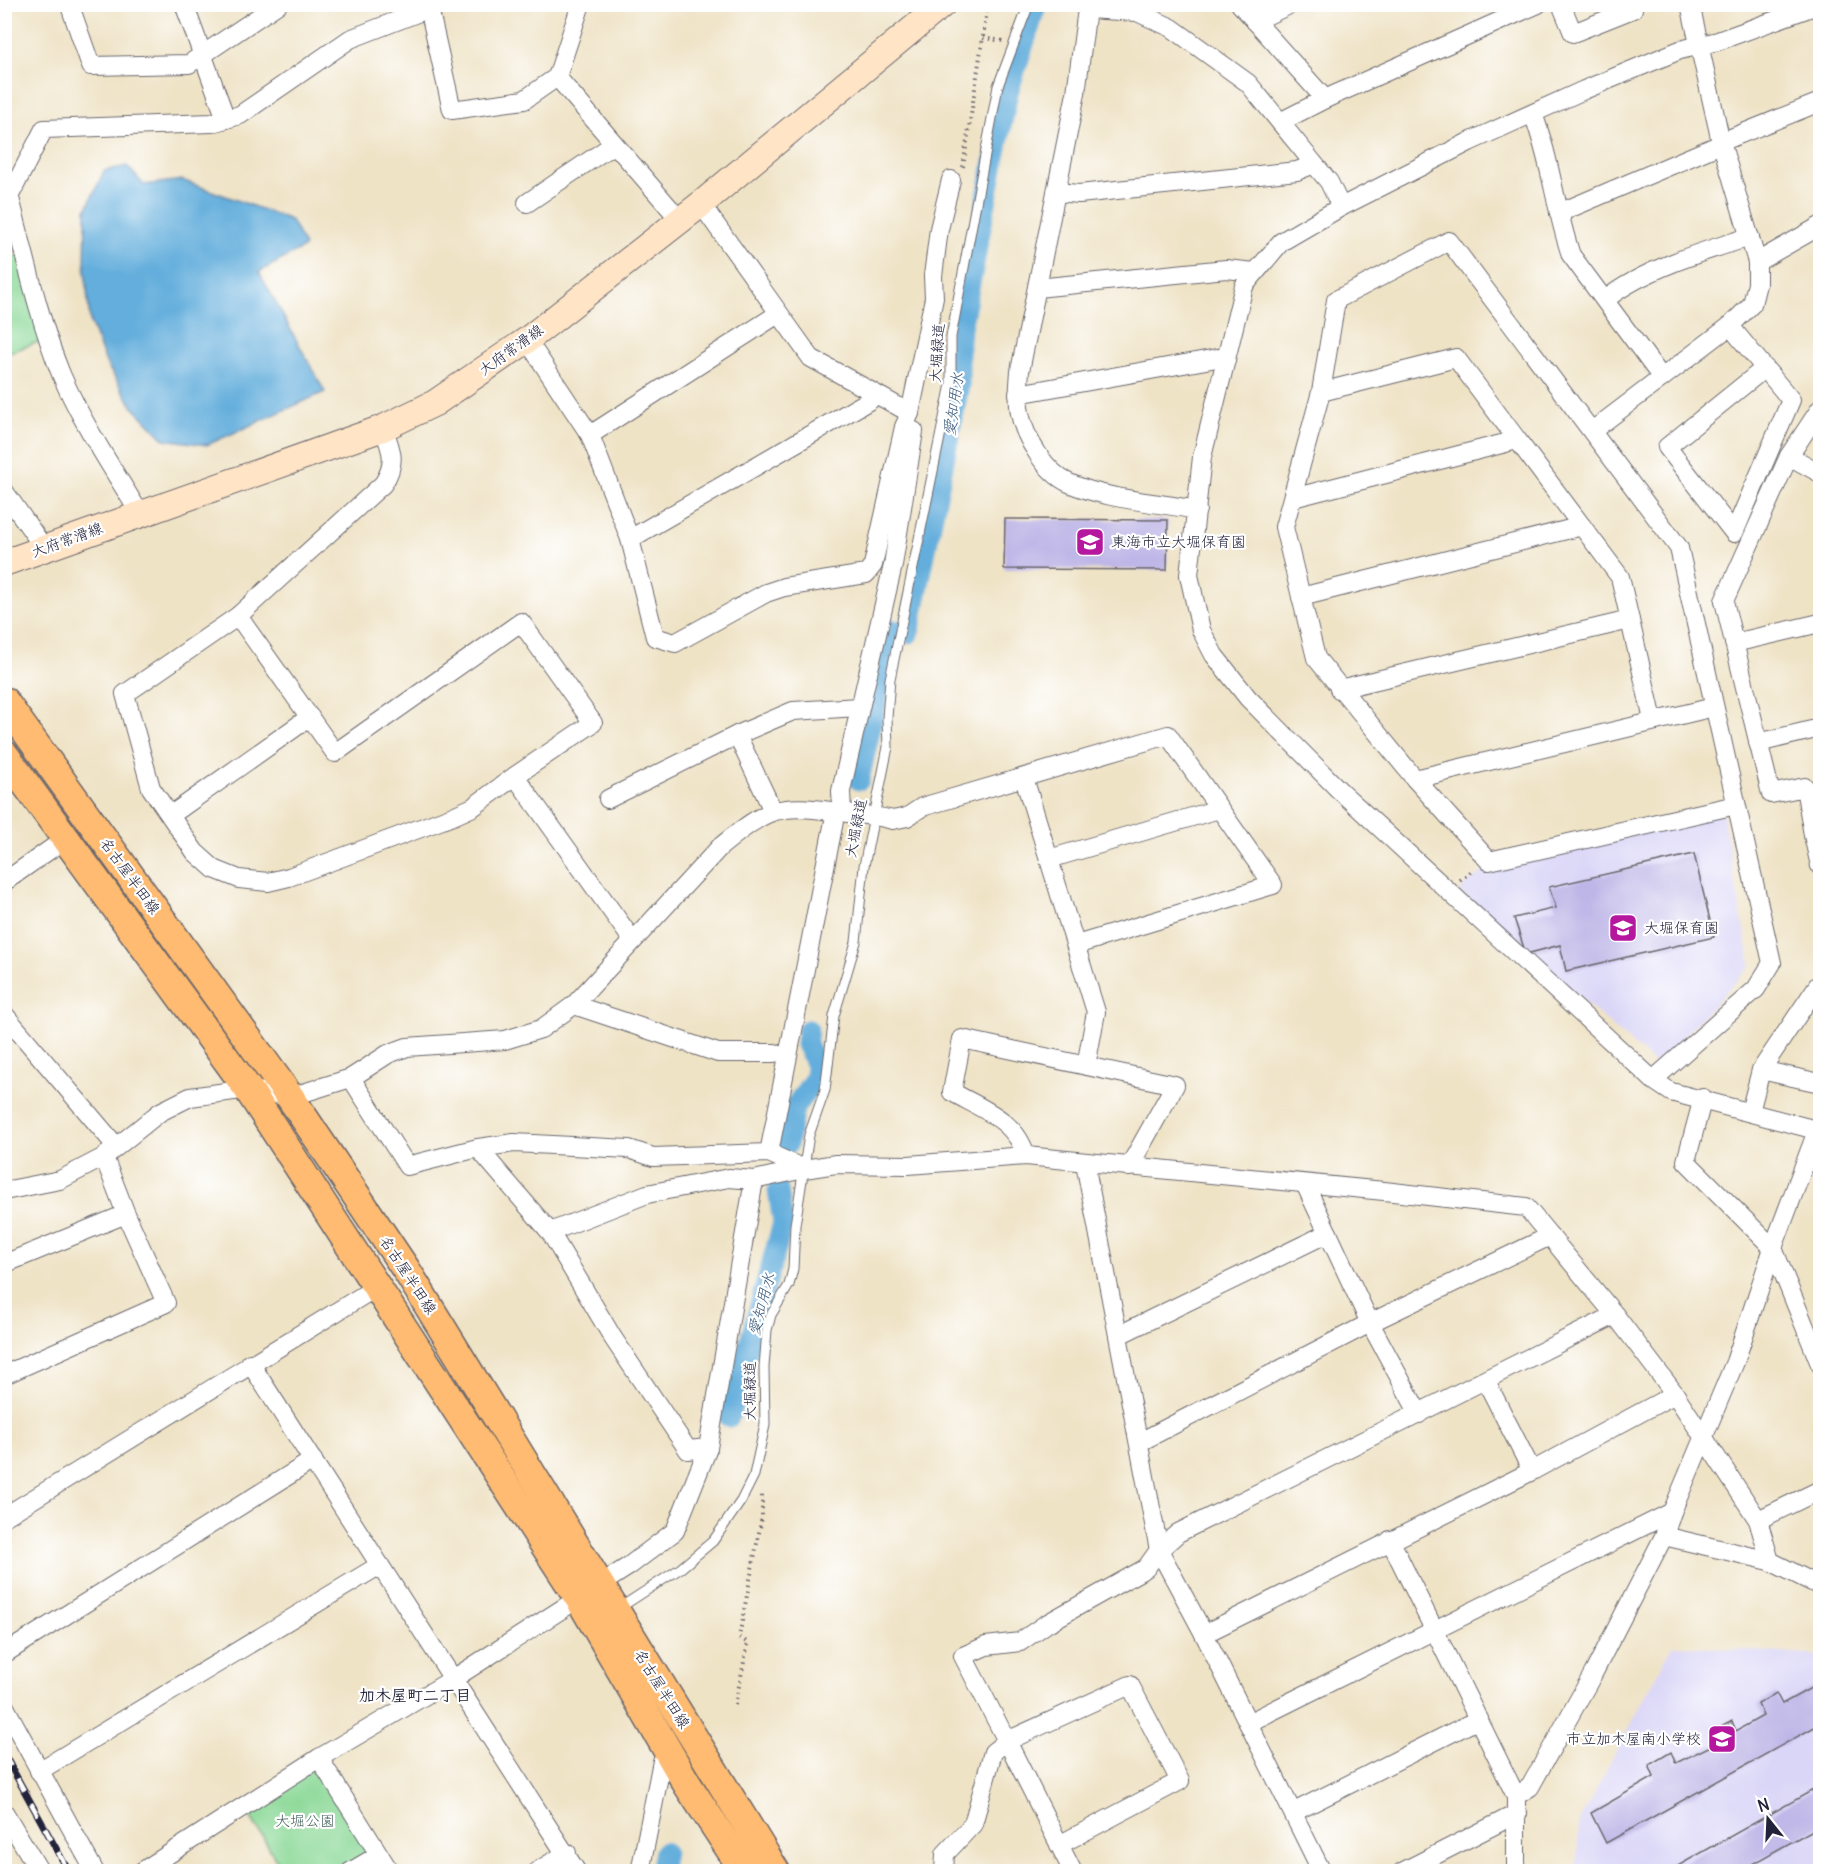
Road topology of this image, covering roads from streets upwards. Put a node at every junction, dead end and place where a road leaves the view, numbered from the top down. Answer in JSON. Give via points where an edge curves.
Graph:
{"nodes":[{"id":1,"x":73,"y":4,"type":"edge"},
{"id":2,"x":184,"y":4,"type":"edge"},
{"id":3,"x":582,"y":4,"type":"edge"},
{"id":4,"x":943,"y":4,"type":"edge"},
{"id":5,"x":1240,"y":4,"type":"edge"},
{"id":6,"x":1291,"y":4,"type":"edge"},
{"id":7,"x":1538,"y":4,"type":"edge"},
{"id":8,"x":1561,"y":4,"type":"edge"},
{"id":9,"x":1632,"y":4,"type":"edge"},
{"id":10,"x":1690,"y":4,"type":"edge"},
{"id":11,"x":1820,"y":4,"type":"edge"},
{"id":12,"x":276,"y":5,"type":"edge"},
{"id":13,"x":434,"y":6,"type":"edge"},
{"id":14,"x":1087,"y":7,"type":"edge"},
{"id":15,"x":1255,"y":21,"type":"junction"},
{"id":16,"x":1698,"y":45,"type":"junction"},
{"id":17,"x":203,"y":56,"type":"junction"},
{"id":18,"x":557,"y":77,"type":"junction"},
{"id":19,"x":1325,"y":99,"type":"junction"},
{"id":20,"x":1821,"y":102,"type":"edge"},
{"id":21,"x":1533,"y":114,"type":"junction"},
{"id":22,"x":226,"y":119,"type":"junction"},
{"id":23,"x":1280,"y":122,"type":"junction"},
{"id":24,"x":1721,"y":143,"type":"junction"},
{"id":25,"x":614,"y":144,"type":"junction"},
{"id":26,"x":1314,"y":164,"type":"junction"},
{"id":27,"x":957,"y":175,"type":"road end"},
{"id":28,"x":1056,"y":192,"type":"junction"},
{"id":29,"x":527,"y":203,"type":"dead end"},
{"id":30,"x":5,"y":204,"type":"edge"},
{"id":31,"x":701,"y":204,"type":"junction"},
{"id":32,"x":1341,"y":207,"type":"junction"},
{"id":33,"x":1559,"y":213,"type":"junction"},
{"id":34,"x":680,"y":220,"type":"junction"},
{"id":35,"x":1821,"y":226,"type":"edge"},
{"id":36,"x":1750,"y":237,"type":"junction"},
{"id":37,"x":1757,"y":262,"type":"junction"},
{"id":38,"x":1255,"y":272,"type":"junction"},
{"id":39,"x":1037,"y":288,"type":"junction"},
{"id":40,"x":1605,"y":300,"type":"junction"},
{"id":41,"x":778,"y":314,"type":"junction"},
{"id":42,"x":1730,"y":326,"type":"junction"},
{"id":43,"x":527,"y":340,"type":"junction"},
{"id":44,"x":1226,"y":360,"type":"junction"},
{"id":45,"x":1765,"y":368,"type":"junction"},
{"id":46,"x":1662,"y":378,"type":"junction"},
{"id":47,"x":1321,"y":392,"type":"junction"},
{"id":48,"x":874,"y":393,"type":"junction"},
{"id":49,"x":1018,"y":394,"type":"junction"},
{"id":50,"x":1821,"y":409,"type":"edge"},
{"id":51,"x":907,"y":420,"type":"junction"},
{"id":52,"x":383,"y":428,"type":"junction"},
{"id":53,"x":1592,"y":431,"type":"junction"},
{"id":54,"x":590,"y":435,"type":"junction"},
{"id":55,"x":1517,"y":440,"type":"junction"},
{"id":56,"x":1790,"y":456,"type":"junction"},
{"id":57,"x":1821,"y":473,"type":"edge"},
{"id":58,"x":4,"y":491,"type":"edge"},
{"id":59,"x":1293,"y":498,"type":"junction"},
{"id":60,"x":1197,"y":510,"type":"junction"},
{"id":61,"x":140,"y":514,"type":"junction"},
{"id":62,"x":1581,"y":526,"type":"junction"},
{"id":63,"x":630,"y":539,"type":"junction"},
{"id":64,"x":44,"y":548,"type":"junction"},
{"id":65,"x":4,"y":563,"type":"edge"},
{"id":66,"x":1300,"y":597,"type":"junction"},
{"id":67,"x":238,"y":616,"type":"junction"},
{"id":68,"x":1630,"y":620,"type":"junction"},
{"id":69,"x":1821,"y":623,"type":"edge"},
{"id":70,"x":1734,"y":643,"type":"junction"},
{"id":71,"x":1339,"y":689,"type":"junction"},
{"id":72,"x":4,"y":701,"type":"edge"},
{"id":73,"x":859,"y":707,"type":"junction"},
{"id":74,"x":1714,"y":707,"type":"junction"},
{"id":75,"x":309,"y":717,"type":"junction"},
{"id":76,"x":1653,"y":720,"type":"junction"},
{"id":77,"x":1821,"y":728,"type":"edge"},
{"id":78,"x":737,"y":735,"type":"junction"},
{"id":79,"x":1758,"y":743,"type":"junction"},
{"id":80,"x":4,"y":754,"type":"edge"},
{"id":81,"x":515,"y":776,"type":"junction"},
{"id":82,"x":1024,"y":778,"type":"junction"},
{"id":83,"x":1415,"y":779,"type":"junction"},
{"id":84,"x":608,"y":799,"type":"dead end"},
{"id":85,"x":1736,"y":805,"type":"junction"},
{"id":86,"x":1219,"y":808,"type":"junction"},
{"id":87,"x":773,"y":811,"type":"junction"},
{"id":88,"x":839,"y":812,"type":"junction"},
{"id":89,"x":171,"y":815,"type":"junction"},
{"id":90,"x":1817,"y":834,"type":"edge"},
{"id":91,"x":65,"y":838,"type":"junction"},
{"id":92,"x":1049,"y":859,"type":"junction"},
{"id":93,"x":1821,"y":866,"type":"edge"},
{"id":94,"x":4,"y":882,"type":"edge"},
{"id":95,"x":633,"y":941,"type":"junction"},
{"id":96,"x":1076,"y":945,"type":"junction"},
{"id":97,"x":1820,"y":985,"type":"edge"},
{"id":98,"x":574,"y":1005,"type":"junction"},
{"id":99,"x":4,"y":1014,"type":"edge"},
{"id":100,"x":775,"y":1053,"type":"dead end"},
{"id":101,"x":1086,"y":1066,"type":"junction"},
{"id":102,"x":1761,"y":1070,"type":"junction"},
{"id":103,"x":351,"y":1078,"type":"junction"},
{"id":104,"x":1653,"y":1080,"type":"junction"},
{"id":105,"x":1821,"y":1083,"type":"edge"},
{"id":106,"x":248,"y":1089,"type":"junction"},
{"id":107,"x":290,"y":1097,"type":"junction"},
{"id":108,"x":1703,"y":1098,"type":"junction"},
{"id":109,"x":1750,"y":1112,"type":"junction"},
{"id":110,"x":1819,"y":1131,"type":"edge"},
{"id":111,"x":478,"y":1148,"type":"junction"},
{"id":112,"x":110,"y":1151,"type":"junction"},
{"id":113,"x":769,"y":1153,"type":"junction"},
{"id":114,"x":1026,"y":1156,"type":"junction"},
{"id":115,"x":1085,"y":1163,"type":"junction"},
{"id":116,"x":1129,"y":1167,"type":"junction"},
{"id":117,"x":804,"y":1168,"type":"junction"},
{"id":118,"x":754,"y":1180,"type":"junction"},
{"id":119,"x":1305,"y":1184,"type":"junction"},
{"id":120,"x":4,"y":1191,"type":"edge"},
{"id":121,"x":126,"y":1214,"type":"junction"},
{"id":122,"x":549,"y":1232,"type":"junction"},
{"id":123,"x":1328,"y":1233,"type":"junction"},
{"id":124,"x":1551,"y":1236,"type":"junction"},
{"id":125,"x":1773,"y":1248,"type":"junction"},
{"id":126,"x":4,"y":1264,"type":"edge"},
{"id":127,"x":375,"y":1288,"type":"junction"},
{"id":128,"x":1615,"y":1315,"type":"junction"},
{"id":129,"x":1370,"y":1323,"type":"junction"},
{"id":130,"x":1119,"y":1335,"type":"junction"},
{"id":131,"x":250,"y":1363,"type":"junction"},
{"id":132,"x":1821,"y":1364,"type":"edge"},
{"id":133,"x":4,"y":1375,"type":"edge"},
{"id":134,"x":1486,"y":1381,"type":"junction"},
{"id":135,"x":1675,"y":1394,"type":"junction"},
{"id":136,"x":1419,"y":1414,"type":"junction"},
{"id":137,"x":1704,"y":1438,"type":"junction"},
{"id":138,"x":1140,"y":1442,"type":"junction"},
{"id":139,"x":708,"y":1448,"type":"junction"},
{"id":140,"x":314,"y":1460,"type":"junction"},
{"id":141,"x":1532,"y":1471,"type":"junction"},
{"id":142,"x":1821,"y":1490,"type":"edge"},
{"id":143,"x":1672,"y":1512,"type":"junction"},
{"id":144,"x":4,"y":1517,"type":"edge"},
{"id":145,"x":1758,"y":1520,"type":"junction"},
{"id":146,"x":1665,"y":1536,"type":"junction"},
{"id":147,"x":1389,"y":1540,"type":"junction"},
{"id":148,"x":1159,"y":1550,"type":"junction"},
{"id":149,"x":1770,"y":1561,"type":"junction"},
{"id":150,"x":380,"y":1565,"type":"junction"},
{"id":151,"x":1821,"y":1586,"type":"edge"},
{"id":152,"x":589,"y":1592,"type":"junction"},
{"id":153,"x":1432,"y":1629,"type":"junction"},
{"id":154,"x":1204,"y":1634,"type":"junction"},
{"id":155,"x":4,"y":1654,"type":"edge"},
{"id":156,"x":453,"y":1679,"type":"junction"},
{"id":157,"x":4,"y":1705,"type":"edge"},
{"id":158,"x":1479,"y":1719,"type":"junction"},
{"id":159,"x":1248,"y":1723,"type":"junction"},
{"id":160,"x":1007,"y":1741,"type":"junction"},
{"id":161,"x":670,"y":1753,"type":"junction"},
{"id":162,"x":319,"y":1758,"type":"junction"},
{"id":163,"x":39,"y":1770,"type":"junction"},
{"id":164,"x":1517,"y":1805,"type":"junction"},
{"id":165,"x":4,"y":1812,"type":"edge"},
{"id":166,"x":1294,"y":1812,"type":"junction"},
{"id":167,"x":1059,"y":1845,"type":"junction"},
{"id":168,"x":567,"y":1853,"type":"junction"},
{"id":169,"x":379,"y":1855,"type":"junction"},
{"id":170,"x":40,"y":1872,"type":"edge"},
{"id":171,"x":95,"y":1872,"type":"edge"},
{"id":172,"x":141,"y":1872,"type":"edge"},
{"id":173,"x":350,"y":1872,"type":"edge"},
{"id":174,"x":390,"y":1872,"type":"edge"},
{"id":175,"x":536,"y":1872,"type":"edge"},
{"id":176,"x":577,"y":1872,"type":"edge"},
{"id":177,"x":640,"y":1872,"type":"edge"},
{"id":178,"x":745,"y":1872,"type":"edge"},
{"id":179,"x":776,"y":1872,"type":"edge"},
{"id":180,"x":944,"y":1872,"type":"edge"},
{"id":181,"x":1073,"y":1872,"type":"edge"},
{"id":182,"x":1322,"y":1872,"type":"edge"},
{"id":183,"x":1402,"y":1872,"type":"edge"},
{"id":184,"x":1516,"y":1872,"type":"edge"}],
"edges":[{"from":1,"to":17,"type":"street","via":[[70,6],[91,66],[189,64]]},
{"from":2,"to":17,"type":"street"},
{"from":3,"to":18,"type":"street"},
{"from":4,"to":31,"type":"main road","name":"大府常滑線"},
{"from":5,"to":15,"type":"street"},
{"from":6,"to":15,"type":"street"},
{"from":7,"to":19,"type":"street"},
{"from":8,"to":9,"type":"street","via":[[1573,33],[1634,9]]},
{"from":10,"to":16,"type":"street"},
{"from":11,"to":16,"type":"street"},
{"from":12,"to":17,"type":"street"},
{"from":13,"to":18,"type":"street","via":[[452,110],[524,100]]},
{"from":13,"to":22,"type":"street","via":[[350,39],[240,115]]},
{"from":14,"to":23,"type":"street","via":[[1137,12],[1172,28],[1248,84]]},
{"from":14,"to":28,"type":"street","via":[[1076,93]]},
{"from":15,"to":19,"type":"street"},
{"from":16,"to":21,"type":"street"},
{"from":16,"to":24,"type":"street"},
{"from":17,"to":22,"type":"street"},
{"from":18,"to":25,"type":"street"},
{"from":19,"to":23,"type":"street"},
{"from":20,"to":24,"type":"street"},
{"from":21,"to":32,"type":"street"},
{"from":21,"to":33,"type":"street"},
{"from":22,"to":30,"type":"street","via":[[212,123],[44,129]]},
{"from":23,"to":26,"type":"street"},
{"from":24,"to":33,"type":"street"},
{"from":24,"to":36,"type":"street"},
{"from":25,"to":29,"type":"street"},
{"from":25,"to":34,"type":"street"},
{"from":26,"to":28,"type":"street","via":[[1297,171],[1079,194]]},
{"from":26,"to":32,"type":"street","via":[[1329,182]]},
{"from":27,"to":51,"type":"street","via":[[939,229],[934,298]]},
{"from":28,"to":39,"type":"street"},
{"from":30,"to":61,"type":"street","via":[[11,202],[61,374]]},
{"from":31,"to":34,"type":"main road","name":"大府常滑線"},
{"from":31,"to":41,"type":"street"},
{"from":32,"to":38,"type":"street","via":[[1281,242]]},
{"from":33,"to":40,"type":"street","via":[[1571,255]]},
{"from":34,"to":43,"type":"main road","name":"大府常滑線"},
{"from":35,"to":37,"type":"street"},
{"from":36,"to":37,"type":"street"},
{"from":36,"to":40,"type":"street","via":[[1623,286]]},
{"from":37,"to":42,"type":"street","via":[[1752,304]]},
{"from":38,"to":39,"type":"street","via":[[1226,269]]},
{"from":38,"to":44,"type":"street","via":[[1244,286]]},
{"from":39,"to":49,"type":"street"},
{"from":40,"to":46,"type":"street"},
{"from":41,"to":48,"type":"street","via":[[811,358]]},
{"from":41,"to":54,"type":"street"},
{"from":42,"to":45,"type":"street"},
{"from":42,"to":46,"type":"street"},
{"from":43,"to":52,"type":"main road","name":"大府常滑線","via":[[435,403]]},
{"from":43,"to":54,"type":"street"},
{"from":44,"to":49,"type":"street","via":[[1157,367]]},
{"from":44,"to":60,"type":"street","via":[[1202,457]]},
{"from":45,"to":45,"type":"street","via":[[1791,400],[1734,534],[1667,447]]},
{"from":46,"to":53,"type":"street"},
{"from":47,"to":53,"type":"street","via":[[1335,300],[1449,241]]},
{"from":47,"to":55,"type":"street","via":[[1456,358]]},
{"from":47,"to":59,"type":"street"},
{"from":48,"to":51,"type":"street"},
{"from":48,"to":63,"type":"street","via":[[870,400]]},
{"from":49,"to":60,"type":"street","via":[[1020,413],[1034,446],[1067,483],[1099,493]]},
{"from":50,"to":56,"type":"street"},
{"from":51,"to":63,"type":"street","via":[[873,565],[866,574],[766,593],[675,644],[655,637]]},
{"from":51,"to":73,"type":"street","via":[[914,431],[893,565]]},
{"from":52,"to":61,"type":"main road","name":"大府常滑線"},
{"from":52,"to":67,"type":"street","via":[[391,448],[391,471],[383,484]]},
{"from":53,"to":74,"type":"street","via":[[1679,548]]},
{"from":54,"to":63,"type":"street"},
{"from":55,"to":59,"type":"street"},
{"from":55,"to":62,"type":"street"},
{"from":56,"to":57,"type":"street"},
{"from":56,"to":70,"type":"street","via":[[1724,601]]},
{"from":58,"to":64,"type":"street"},
{"from":59,"to":66,"type":"street","via":[[1284,527]]},
{"from":60,"to":104,"type":"street","via":[[1189,575],[1201,630],[1248,698],[1338,789]]},
{"from":61,"to":64,"type":"main road","name":"大府常滑線"},
{"from":62,"to":66,"type":"street"},
{"from":62,"to":68,"type":"street","via":[[1620,577]]},
{"from":64,"to":65,"type":"main road","name":"大府常滑線"},
{"from":66,"to":71,"type":"street","via":[[1316,658]]},
{"from":67,"to":75,"type":"street"},
{"from":67,"to":89,"type":"street","via":[[125,694],[149,782]]},
{"from":68,"to":71,"type":"street"},
{"from":68,"to":76,"type":"street"},
{"from":69,"to":70,"type":"street"},
{"from":70,"to":79,"type":"street"},
{"from":71,"to":83,"type":"street"},
{"from":72,"to":107,"type":"main road","name":"名古屋半田線"},
{"from":73,"to":78,"type":"street","via":[[793,711]]},
{"from":73,"to":88,"type":"street"},
{"from":74,"to":76,"type":"street"},
{"from":74,"to":85,"type":"street"},
{"from":75,"to":81,"type":"street","via":[[335,753],[520,622],[593,723]]},
{"from":75,"to":89,"type":"street"},
{"from":76,"to":83,"type":"street"},
{"from":77,"to":79,"type":"street"},
{"from":78,"to":84,"type":"street"},
{"from":78,"to":87,"type":"street"},
{"from":79,"to":90,"type":"street","via":[[1771,794],[1805,787]]},
{"from":80,"to":91,"type":"main road","name":"名古屋半田線"},
{"from":81,"to":89,"type":"street","via":[[473,807],[453,816],[268,882],[238,879],[214,869],[195,852]]},
{"from":81,"to":95,"type":"street"},
{"from":82,"to":86,"type":"street","via":[[1168,735]]},
{"from":82,"to":88,"type":"street","via":[[922,807],[893,820]]},
{"from":82,"to":92,"type":"street"},
{"from":83,"to":85,"type":"street","via":[[1489,861]]},
{"from":85,"to":104,"type":"street","via":[[1772,963],[1756,989]]},
{"from":86,"to":92,"type":"street"},
{"from":86,"to":96,"type":"street","via":[[1273,885]]},
{"from":87,"to":88,"type":"street","via":[[793,806]]},
{"from":87,"to":95,"type":"street","via":[[747,825],[720,847]]},
{"from":88,"to":113,"type":"street"},
{"from":90,"to":93,"type":"street"},
{"from":91,"to":94,"type":"street"},
{"from":91,"to":106,"type":"main road","name":"名古屋半田線"},
{"from":92,"to":96,"type":"street"},
{"from":95,"to":98,"type":"street"},
{"from":96,"to":101,"type":"street","via":[[1096,1012]]},
{"from":97,"to":102,"type":"street"},
{"from":98,"to":100,"type":"street","via":[[718,1053]]},
{"from":98,"to":103,"type":"street","via":[[541,1029],[524,1035],[505,1040],[407,1047],[388,1054]]},
{"from":99,"to":112,"type":"street"},
{"from":101,"to":114,"type":"street","via":[[962,1039],[952,1092],[1007,1124],[1021,1139]]},
{"from":101,"to":116,"type":"street","via":[[1175,1085]]},
{"from":102,"to":105,"type":"street"},
{"from":102,"to":109,"type":"street"},
{"from":103,"to":107,"type":"street"},
{"from":103,"to":111,"type":"street","via":[[407,1166]]},
{"from":104,"to":108,"type":"street","via":[[1671,1092]]},
{"from":106,"to":107,"type":"street"},
{"from":106,"to":112,"type":"street","via":[[190,1096],[160,1112]]},
{"from":106,"to":127,"type":"main road","name":"名古屋半田線"},
{"from":107,"to":152,"type":"main road","name":"名古屋半田線","via":[[407,1271]]},
{"from":108,"to":109,"type":"street"},
{"from":108,"to":125,"type":"street","via":[[1686,1161]]},
{"from":109,"to":110,"type":"street"},
{"from":110,"to":125,"type":"street"},
{"from":111,"to":113,"type":"street","via":[[514,1143],[629,1149],[653,1157]]},
{"from":111,"to":122,"type":"street"},
{"from":112,"to":120,"type":"street","via":[[60,1180]]},
{"from":112,"to":121,"type":"street"},
{"from":113,"to":117,"type":"street"},
{"from":114,"to":115,"type":"street"},
{"from":114,"to":117,"type":"street"},
{"from":115,"to":116,"type":"street"},
{"from":115,"to":130,"type":"street"},
{"from":116,"to":119,"type":"street"},
{"from":117,"to":118,"type":"street"},
{"from":118,"to":122,"type":"street","via":[[729,1178],[647,1194]]},
{"from":118,"to":139,"type":"street"},
{"from":119,"to":123,"type":"street"},
{"from":119,"to":124,"type":"street","via":[[1526,1207]]},
{"from":121,"to":126,"type":"street"},
{"from":121,"to":133,"type":"street","via":[[166,1302]]},
{"from":122,"to":139,"type":"street","via":[[688,1450]]},
{"from":123,"to":129,"type":"street"},
{"from":123,"to":130,"type":"street"},
{"from":124,"to":128,"type":"street"},
{"from":124,"to":129,"type":"street"},
{"from":125,"to":132,"type":"street"},
{"from":125,"to":137,"type":"street","via":[[1735,1362]]},
{"from":127,"to":131,"type":"street"},
{"from":127,"to":152,"type":"main road","name":"名古屋半田線"},
{"from":128,"to":134,"type":"street"},
{"from":128,"to":135,"type":"street"},
{"from":129,"to":136,"type":"street"},
{"from":129,"to":138,"type":"street"},
{"from":130,"to":138,"type":"street"},
{"from":131,"to":140,"type":"street"},
{"from":131,"to":144,"type":"street"},
{"from":134,"to":136,"type":"street"},
{"from":134,"to":141,"type":"street"},
{"from":135,"to":137,"type":"street"},
{"from":135,"to":141,"type":"street"},
{"from":136,"to":148,"type":"street","via":[[1178,1533]]},
{"from":137,"to":143,"type":"street"},
{"from":137,"to":145,"type":"street"},
{"from":138,"to":148,"type":"street"},
{"from":139,"to":152,"type":"street","via":[[675,1531]]},
{"from":140,"to":150,"type":"street"},
{"from":140,"to":155,"type":"street"},
{"from":141,"to":147,"type":"street"},
{"from":142,"to":145,"type":"street"},
{"from":143,"to":146,"type":"street"},
{"from":143,"to":153,"type":"street"},
{"from":145,"to":149,"type":"street"},
{"from":146,"to":149,"type":"street"},
{"from":146,"to":164,"type":"street"},
{"from":147,"to":153,"type":"street"},
{"from":147,"to":154,"type":"street"},
{"from":148,"to":154,"type":"street"},
{"from":148,"to":160,"type":"street","via":[[1146,1568],[1020,1642],[986,1646],[963,1656]]},
{"from":149,"to":151,"type":"street"},
{"from":150,"to":156,"type":"street"},
{"from":150,"to":163,"type":"street"},
{"from":152,"to":156,"type":"street"},
{"from":152,"to":161,"type":"main road","name":"名古屋半田線"},
{"from":152,"to":179,"type":"main road","name":"名古屋半田線"},
{"from":153,"to":158,"type":"street"},
{"from":153,"to":159,"type":"street"},
{"from":154,"to":159,"type":"street"},
{"from":156,"to":162,"type":"street"},
{"from":156,"to":168,"type":"street"},
{"from":157,"to":163,"type":"street"},
{"from":158,"to":164,"type":"street"},
{"from":158,"to":166,"type":"street"},
{"from":159,"to":166,"type":"street"},
{"from":160,"to":167,"type":"street"},
{"from":160,"to":167,"type":"street","via":[[1130,1684],[1180,1781]]},
{"from":160,"to":180,"type":"street","via":[[993,1752],[973,1824],[945,1854]]},
{"from":161,"to":177,"type":"street","via":[[662,1761]]},
{"from":161,"to":178,"type":"main road","name":"名古屋半田線"},
{"from":162,"to":169,"type":"street"},
{"from":162,"to":172,"type":"street"},
{"from":163,"to":171,"type":"street"},
{"from":164,"to":183,"type":"street"},
{"from":164,"to":184,"type":"street"},
{"from":165,"to":170,"type":"street"},
{"from":166,"to":182,"type":"street"},
{"from":167,"to":181,"type":"street"},
{"from":168,"to":175,"type":"street"},
{"from":168,"to":176,"type":"street"},
{"from":169,"to":173,"type":"street"},
{"from":169,"to":174,"type":"street"}]}
